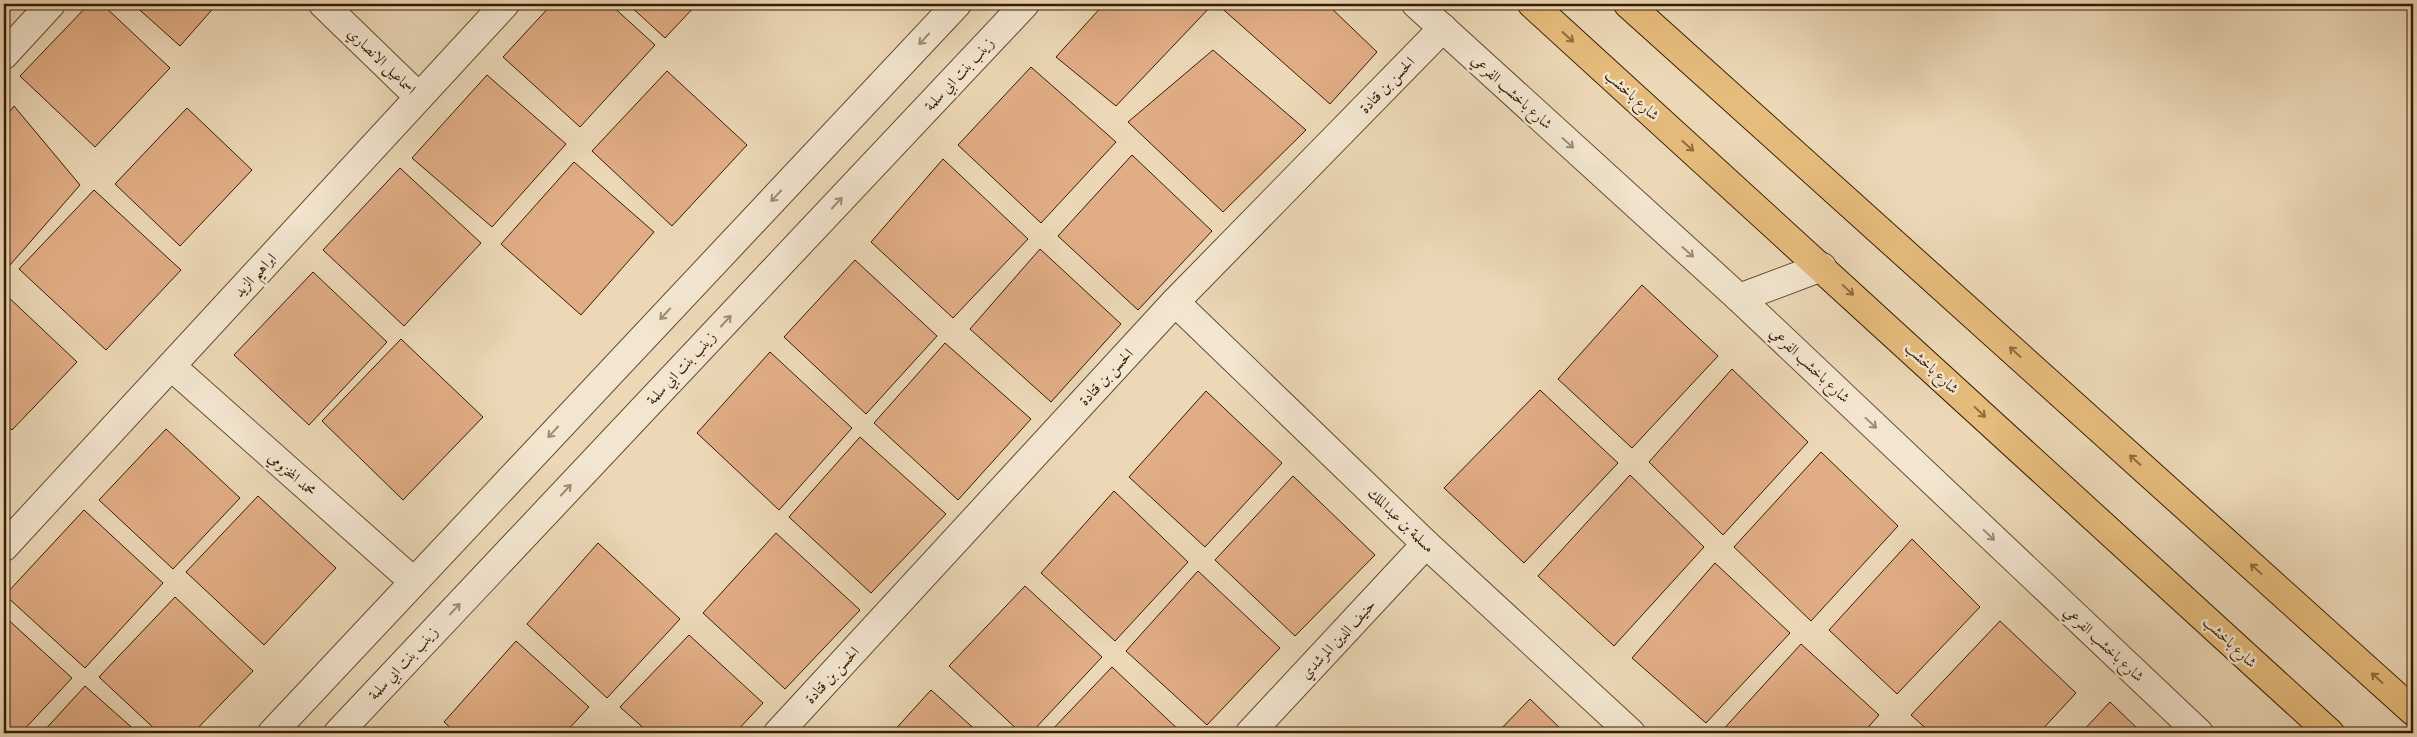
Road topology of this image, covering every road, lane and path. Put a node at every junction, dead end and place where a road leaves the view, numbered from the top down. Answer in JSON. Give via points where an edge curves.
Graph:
{"nodes":[{"id":1,"x":51,"y":4,"type":"edge"},
{"id":2,"x":323,"y":4,"type":"edge"},
{"id":3,"x":505,"y":4,"type":"edge"},
{"id":4,"x":957,"y":4,"type":"edge"},
{"id":5,"x":1025,"y":4,"type":"edge"},
{"id":6,"x":1416,"y":4,"type":"edge"},
{"id":7,"x":1532,"y":4,"type":"edge"},
{"id":8,"x":1628,"y":4,"type":"edge"},
{"id":9,"x":1443,"y":28,"type":"junction"},
{"id":10,"x":4,"y":55,"type":"edge"},
{"id":11,"x":420,"y":96,"type":"junction"},
{"id":12,"x":1822,"y":267,"type":"junction"},
{"id":13,"x":1739,"y":298,"type":"junction"},
{"id":14,"x":1175,"y":302,"type":"junction"},
{"id":15,"x":171,"y":366,"type":"junction"},
{"id":16,"x":1426,"y":544,"type":"junction"},
{"id":17,"x":4,"y":547,"type":"edge"},
{"id":18,"x":413,"y":581,"type":"junction"},
{"id":19,"x":2413,"y":710,"type":"edge"},
{"id":20,"x":272,"y":733,"type":"edge"},
{"id":21,"x":338,"y":733,"type":"edge"},
{"id":22,"x":778,"y":733,"type":"edge"},
{"id":23,"x":1250,"y":733,"type":"edge"},
{"id":24,"x":1631,"y":733,"type":"edge"},
{"id":25,"x":2199,"y":733,"type":"edge"},
{"id":26,"x":2330,"y":733,"type":"edge"}],
"edges":[{"from":1,"to":10,"type":"street"},
{"from":2,"to":11,"type":"street","name":"اسماعيل الانصاري"},
{"from":3,"to":11,"type":"street","name":"ابراهيم الزيد"},
{"from":4,"to":18,"type":"street","one_way":true},
{"from":21,"to":5,"type":"street","name":"زينب بنت ابي سلمة","one_way":true},
{"from":6,"to":9,"type":"street","name":"شارع باخشب الفرعي"},
{"from":7,"to":12,"type":"main road","name":"شارع باخشب","one_way":true},
{"from":19,"to":8,"type":"main road","one_way":true},
{"from":9,"to":13,"type":"street","name":"شارع باخشب الفرعي","one_way":true},
{"from":9,"to":14,"type":"street","name":"الحسن بن قتادة"},
{"from":11,"to":15,"type":"street","name":"ابراهيم الزيد"},
{"from":12,"to":13,"type":"street"},
{"from":12,"to":26,"type":"main road","name":"شارع باخشب","one_way":true},
{"from":13,"to":25,"type":"street","name":"شارع باخشب الفرعي","one_way":true},
{"from":14,"to":16,"type":"street","name":"مسلمة بن عبدالملك"},
{"from":14,"to":22,"type":"street","name":"الحسن بن قتادة"},
{"from":15,"to":17,"type":"street","name":"ابراهيم الزيد"},
{"from":15,"to":18,"type":"street","name":"محمد المخزومي"},
{"from":16,"to":23,"type":"street","name":"حنيف الدين المرشدي"},
{"from":16,"to":24,"type":"street","name":"مسلمة بن عبدالملك"},
{"from":18,"to":20,"type":"street"}]}
